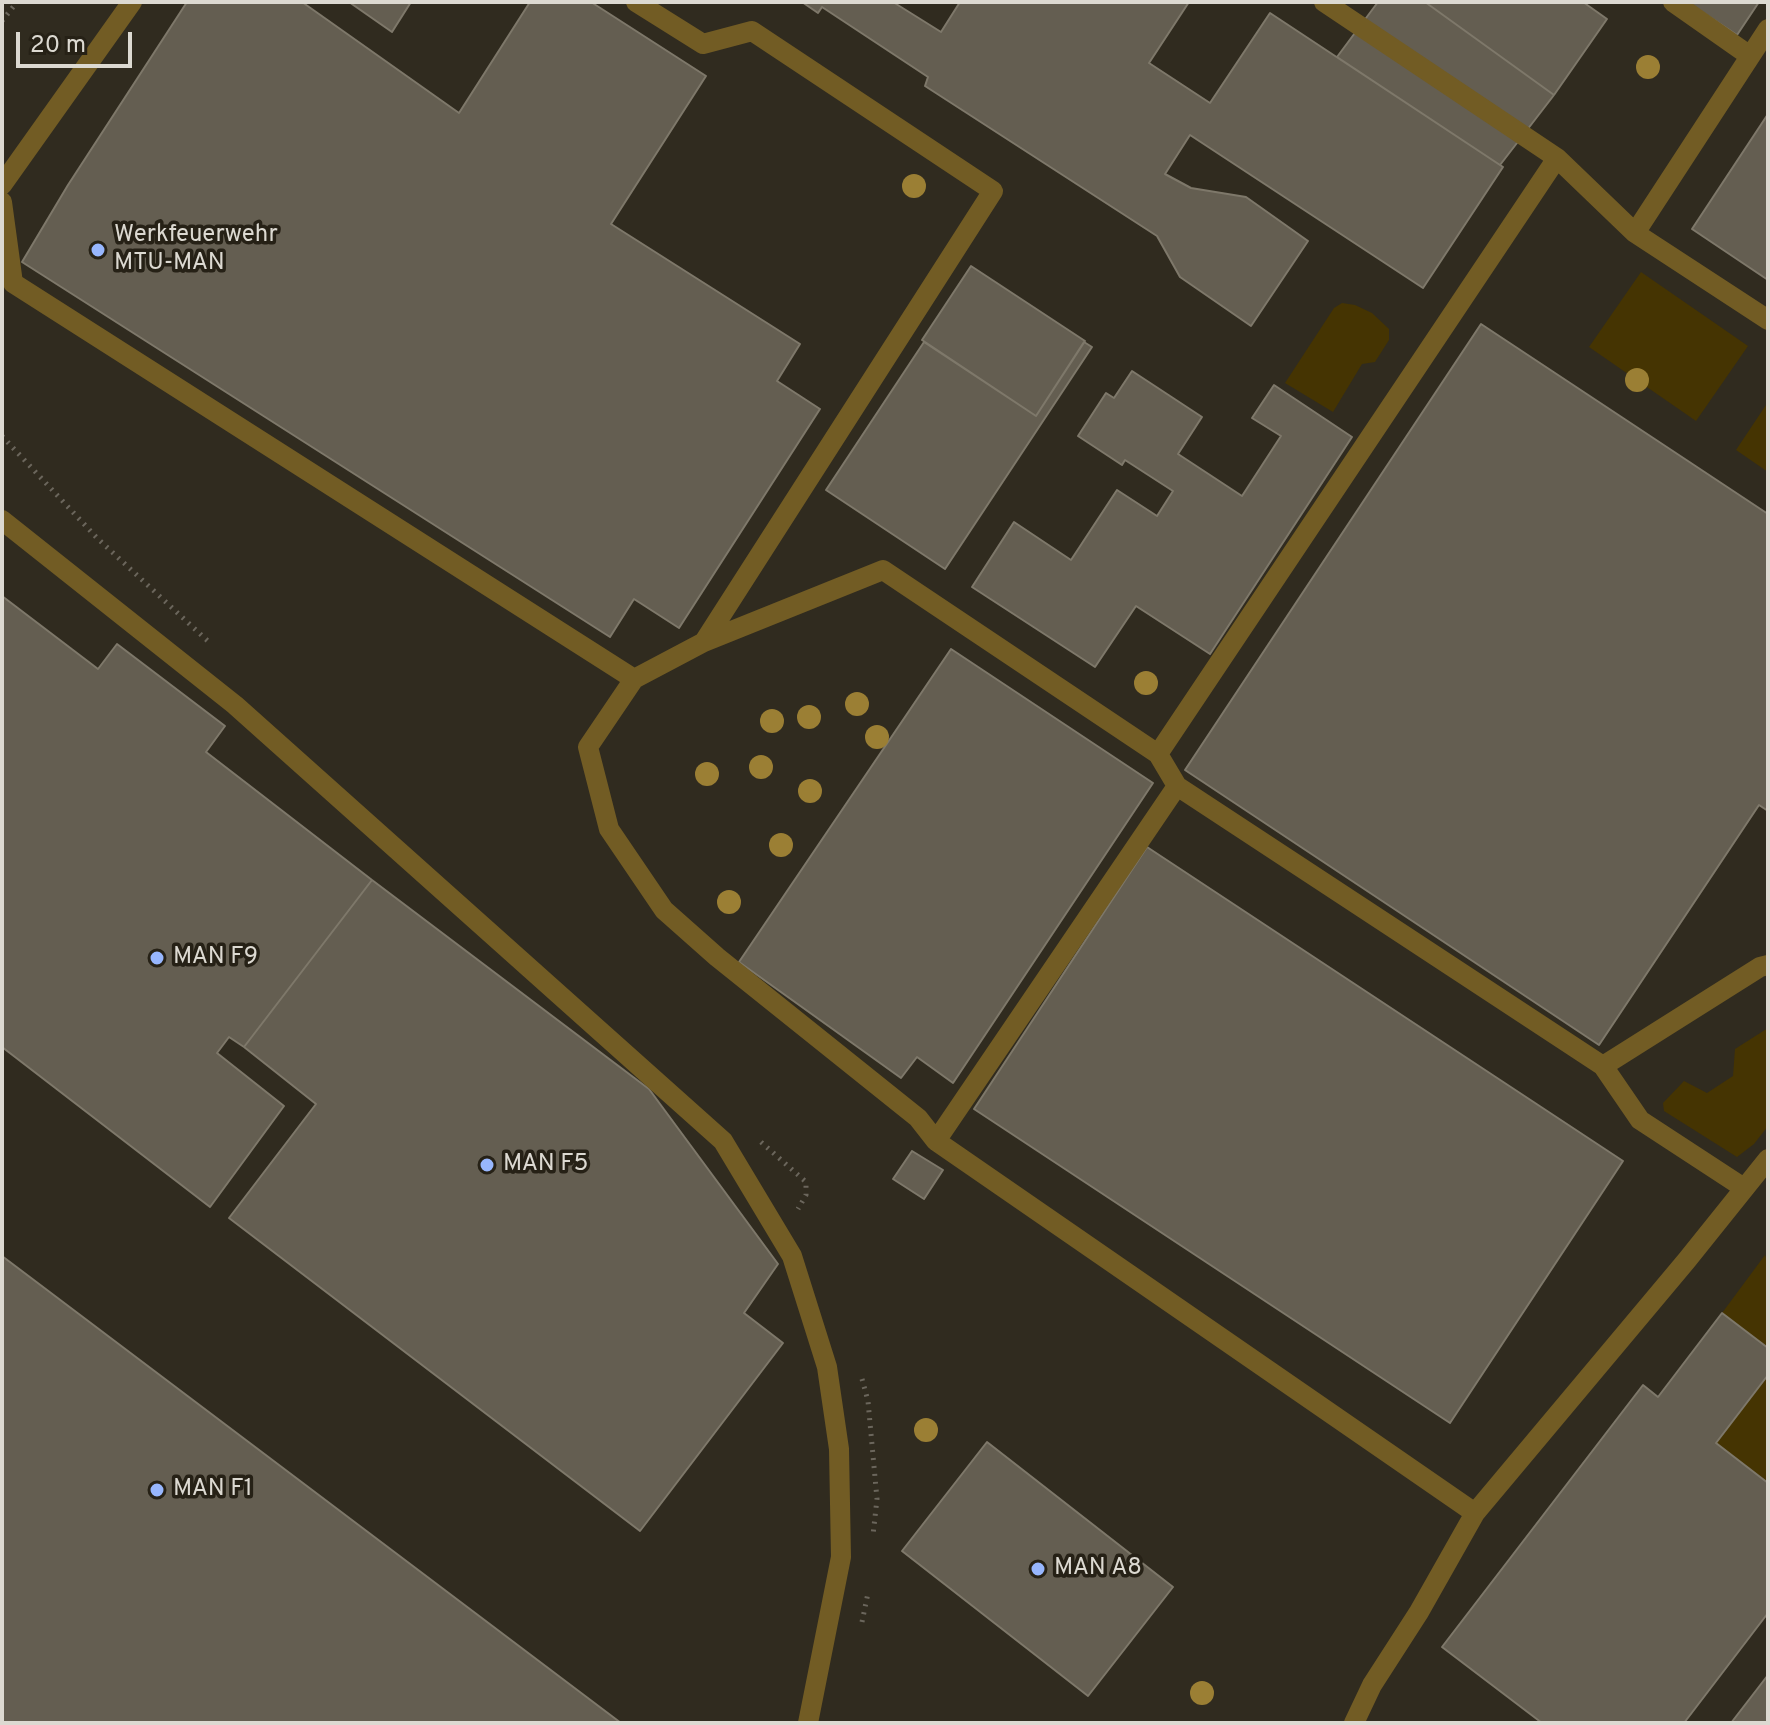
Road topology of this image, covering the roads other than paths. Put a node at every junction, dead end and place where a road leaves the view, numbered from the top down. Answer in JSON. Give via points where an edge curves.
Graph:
{"nodes":[{"id":1,"x":132,"y":2,"type":"edge"},
{"id":2,"x":636,"y":2,"type":"edge"},
{"id":3,"x":1324,"y":2,"type":"edge"},
{"id":4,"x":1673,"y":2,"type":"edge"},
{"id":5,"x":1768,"y":29,"type":"edge"},
{"id":6,"x":1750,"y":56,"type":"junction"},
{"id":7,"x":1557,"y":158,"type":"junction"},
{"id":8,"x":2,"y":185,"type":"edge"},
{"id":9,"x":2,"y":202,"type":"edge"},
{"id":10,"x":1635,"y":233,"type":"junction"},
{"id":11,"x":1768,"y":320,"type":"edge"},
{"id":12,"x":2,"y":520,"type":"edge"},
{"id":13,"x":704,"y":642,"type":"junction"},
{"id":14,"x":634,"y":679,"type":"junction"},
{"id":15,"x":1158,"y":754,"type":"junction"},
{"id":16,"x":1177,"y":786,"type":"junction"},
{"id":17,"x":1768,"y":965,"type":"edge"},
{"id":18,"x":1603,"y":1066,"type":"junction"},
{"id":19,"x":936,"y":1141,"type":"junction"},
{"id":20,"x":1759,"y":1178,"type":"edge"},
{"id":21,"x":1475,"y":1513,"type":"junction"},
{"id":22,"x":808,"y":1723,"type":"edge"},
{"id":23,"x":1354,"y":1723,"type":"edge"}],
"edges":[{"from":1,"to":8,"type":"lane"},
{"from":2,"to":13,"type":"lane","via":[[703,44],[752,31],[993,191]]},
{"from":3,"to":7,"type":"lane"},
{"from":4,"to":6,"type":"lane"},
{"from":5,"to":6,"type":"lane"},
{"from":6,"to":10,"type":"lane"},
{"from":7,"to":10,"type":"lane"},
{"from":7,"to":15,"type":"lane"},
{"from":9,"to":14,"type":"lane","via":[[13,283]]},
{"from":10,"to":11,"type":"lane"},
{"from":12,"to":22,"type":"lane","via":[[235,705],[723,1141],[792,1256],[827,1367],[839,1449],[841,1557]]},
{"from":13,"to":14,"type":"lane"},
{"from":13,"to":15,"type":"lane","via":[[883,570]]},
{"from":14,"to":19,"type":"lane","via":[[588,747],[609,829],[664,910],[918,1118]]},
{"from":15,"to":16,"type":"lane"},
{"from":16,"to":18,"type":"lane"},
{"from":16,"to":19,"type":"lane"},
{"from":17,"to":18,"type":"lane"},
{"from":18,"to":20,"type":"lane","via":[[1640,1120]]},
{"from":19,"to":21,"type":"lane"},
{"from":20,"to":21,"type":"lane"},
{"from":21,"to":23,"type":"lane"}]}
